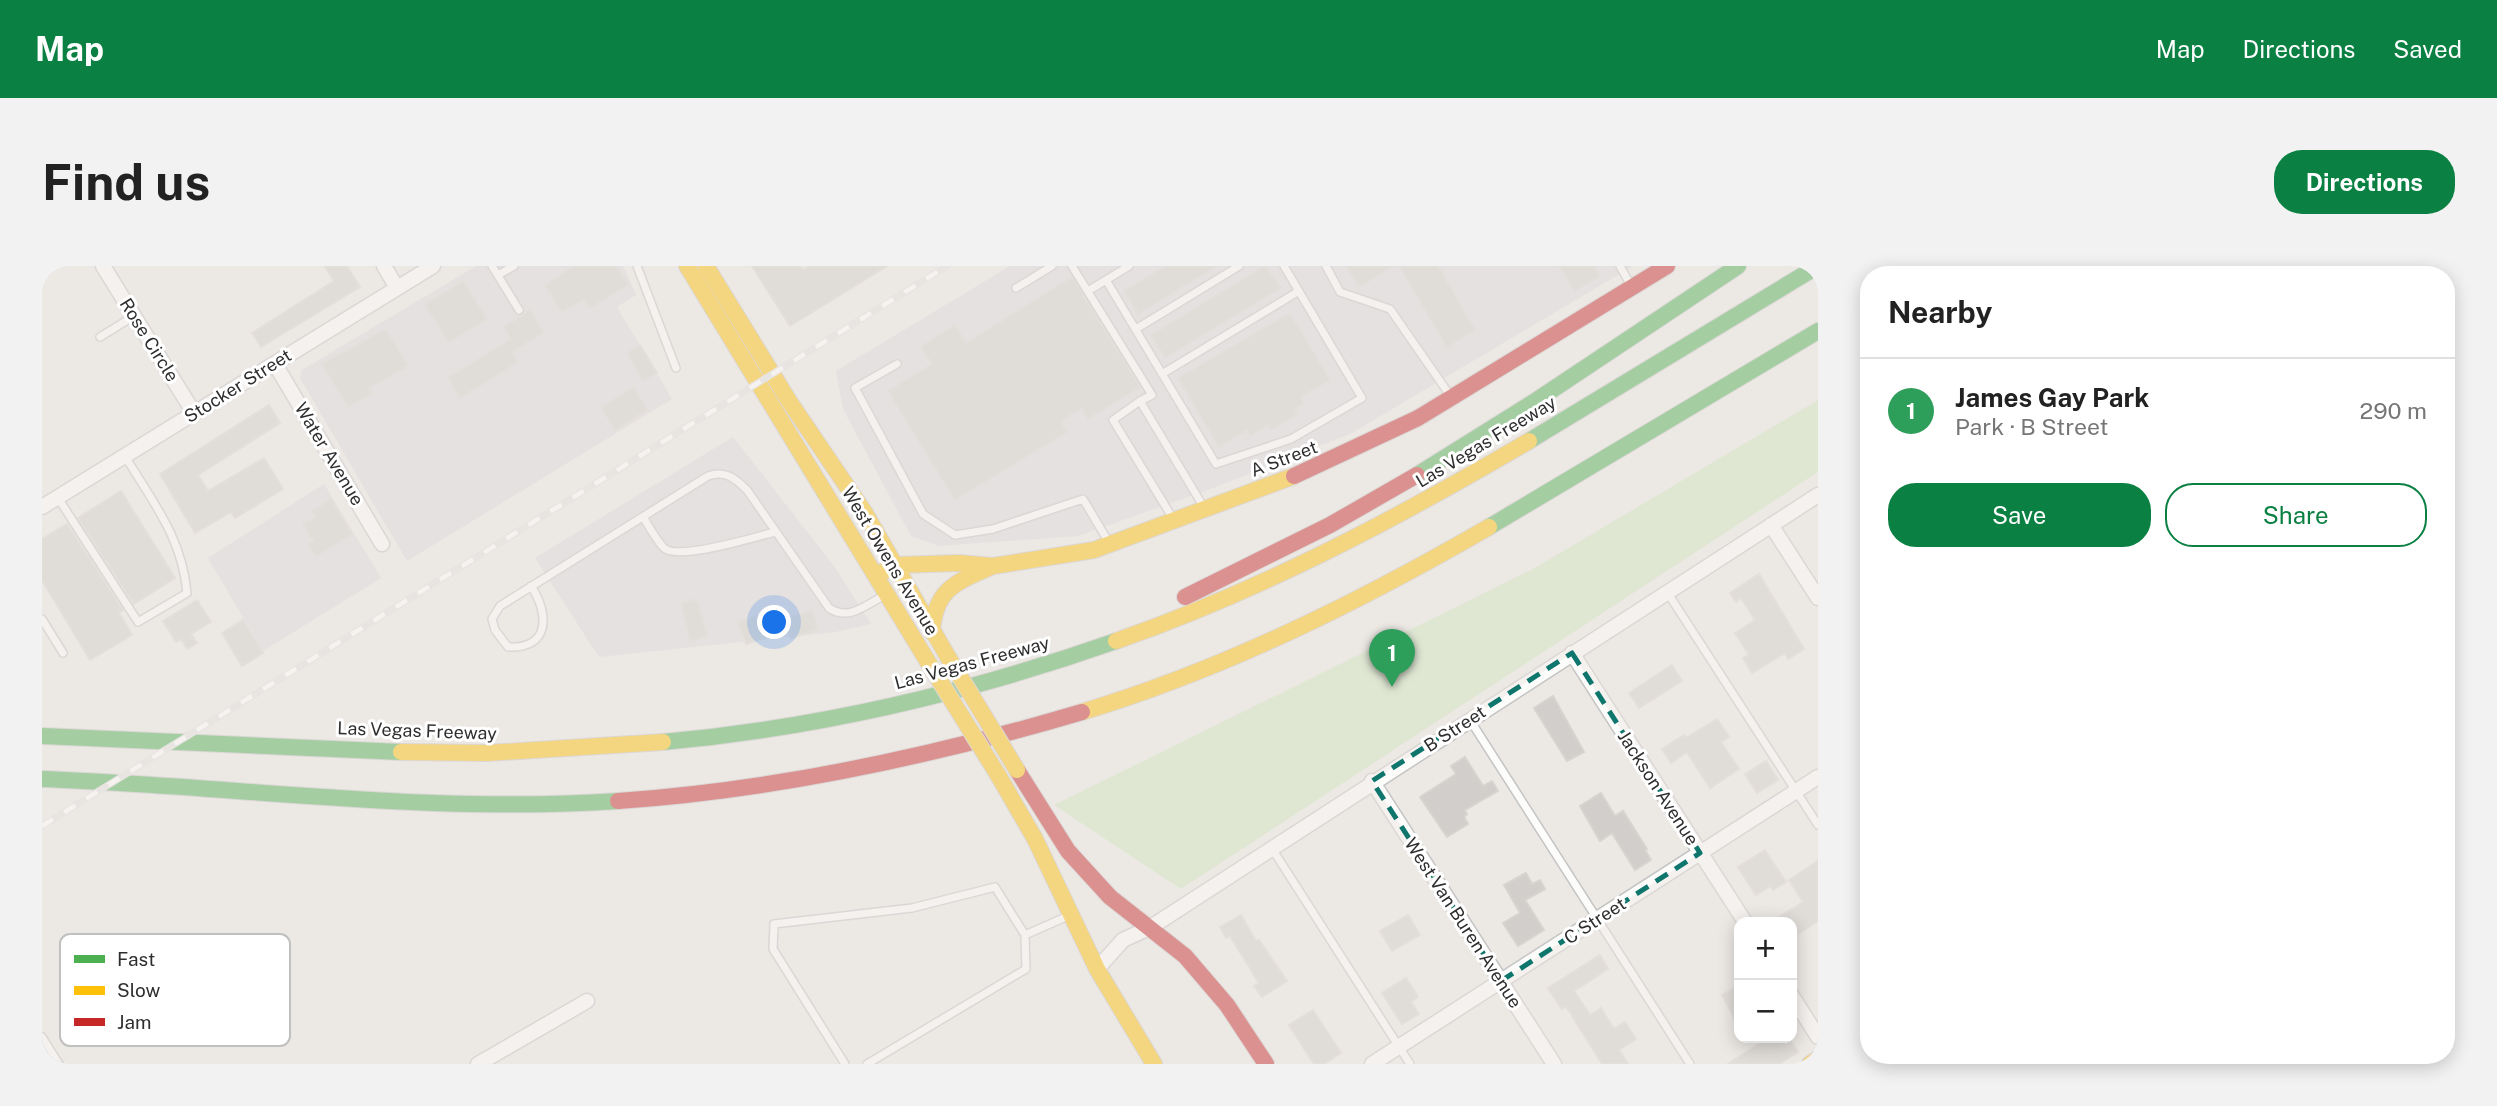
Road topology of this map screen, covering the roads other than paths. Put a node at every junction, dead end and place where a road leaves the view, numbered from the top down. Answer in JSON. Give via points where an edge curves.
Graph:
{"nodes":[{"id":1,"x":103,"y":266,"type":"edge"},
{"id":2,"x":384,"y":266,"type":"edge"},
{"id":3,"x":433,"y":266,"type":"edge"},
{"id":4,"x":492,"y":266,"type":"edge"},
{"id":5,"x":514,"y":266,"type":"edge"},
{"id":6,"x":636,"y":266,"type":"edge"},
{"id":7,"x":687,"y":266,"type":"edge"},
{"id":8,"x":706,"y":266,"type":"edge"},
{"id":9,"x":1052,"y":266,"type":"edge"},
{"id":10,"x":1072,"y":266,"type":"edge"},
{"id":11,"x":1129,"y":266,"type":"edge"},
{"id":12,"x":1239,"y":266,"type":"edge"},
{"id":13,"x":1284,"y":266,"type":"edge"},
{"id":14,"x":1326,"y":266,"type":"edge"},
{"id":15,"x":1620,"y":266,"type":"edge"},
{"id":16,"x":1667,"y":266,"type":"edge"},
{"id":17,"x":1738,"y":266,"type":"edge"},
{"id":18,"x":1818,"y":266,"type":"edge"},
{"id":19,"x":498,"y":275,"type":"junction"},
{"id":20,"x":1106,"y":280,"type":"junction"},
{"id":21,"x":1632,"y":287,"type":"junction"},
{"id":22,"x":397,"y":288,"type":"junction"},
{"id":23,"x":1016,"y":288,"type":"dead end"},
{"id":24,"x":1088,"y":291,"type":"junction"},
{"id":25,"x":1299,"y":291,"type":"junction"},
{"id":26,"x":519,"y":310,"type":"dead end"},
{"id":27,"x":135,"y":316,"type":"junction"},
{"id":28,"x":1136,"y":329,"type":"junction"},
{"id":29,"x":1818,"y":331,"type":"edge"},
{"id":30,"x":100,"y":337,"type":"dead end"},
{"id":31,"x":275,"y":363,"type":"junction"},
{"id":32,"x":897,"y":364,"type":"dead end"},
{"id":33,"x":676,"y":368,"type":"dead end"},
{"id":34,"x":1162,"y":374,"type":"junction"},
{"id":35,"x":1452,"y":397,"type":"junction"},
{"id":36,"x":1140,"y":401,"type":"junction"},
{"id":37,"x":194,"y":413,"type":"junction"},
{"id":38,"x":125,"y":456,"type":"junction"},
{"id":39,"x":1818,"y":495,"type":"edge"},
{"id":40,"x":47,"y":502,"type":"edge"},
{"id":41,"x":1206,"y":509,"type":"junction"},
{"id":42,"x":643,"y":517,"type":"junction"},
{"id":43,"x":1175,"y":521,"type":"junction"},
{"id":44,"x":1771,"y":525,"type":"junction"},
{"id":45,"x":775,"y":532,"type":"junction"},
{"id":46,"x":382,"y":544,"type":"dead end"},
{"id":47,"x":1110,"y":545,"type":"junction"},
{"id":48,"x":897,"y":565,"type":"junction"},
{"id":49,"x":993,"y":566,"type":"junction"},
{"id":50,"x":876,"y":575,"type":"junction"},
{"id":51,"x":531,"y":586,"type":"junction"},
{"id":52,"x":1667,"y":592,"type":"junction"},
{"id":53,"x":887,"y":594,"type":"junction"},
{"id":54,"x":1818,"y":598,"type":"edge"},
{"id":55,"x":42,"y":619,"type":"edge"},
{"id":56,"x":932,"y":632,"type":"junction"},
{"id":57,"x":63,"y":653,"type":"dead end"},
{"id":58,"x":1572,"y":653,"type":"junction"},
{"id":59,"x":980,"y":683,"type":"junction"},
{"id":60,"x":1470,"y":719,"type":"junction"},
{"id":61,"x":42,"y":736,"type":"edge"},
{"id":62,"x":1818,"y":777,"type":"edge"},
{"id":63,"x":42,"y":779,"type":"edge"},
{"id":64,"x":1372,"y":781,"type":"junction"},
{"id":65,"x":1796,"y":791,"type":"junction"},
{"id":66,"x":1818,"y":825,"type":"edge"},
{"id":67,"x":1271,"y":846,"type":"junction"},
{"id":68,"x":1700,"y":853,"type":"junction"},
{"id":69,"x":1071,"y":914,"type":"junction"},
{"id":70,"x":1742,"y":917,"type":"edge"},
{"id":71,"x":1598,"y":919,"type":"junction"},
{"id":72,"x":1151,"y":927,"type":"junction"},
{"id":73,"x":1026,"y":935,"type":"junction"},
{"id":74,"x":1097,"y":969,"type":"junction"},
{"id":75,"x":1501,"y":981,"type":"junction"},
{"id":76,"x":587,"y":1001,"type":"dead end"},
{"id":77,"x":1797,"y":1004,"type":"edge"},
{"id":78,"x":42,"y":1037,"type":"edge"},
{"id":79,"x":1818,"y":1037,"type":"edge"},
{"id":80,"x":1399,"y":1047,"type":"junction"},
{"id":81,"x":1818,"y":1059,"type":"edge"},
{"id":82,"x":495,"y":1060,"type":"edge"},
{"id":83,"x":59,"y":1064,"type":"edge"},
{"id":84,"x":478,"y":1064,"type":"edge"},
{"id":85,"x":845,"y":1064,"type":"edge"},
{"id":86,"x":867,"y":1064,"type":"edge"},
{"id":87,"x":1154,"y":1064,"type":"edge"},
{"id":88,"x":1266,"y":1064,"type":"edge"},
{"id":89,"x":1372,"y":1064,"type":"edge"},
{"id":90,"x":1410,"y":1064,"type":"edge"},
{"id":91,"x":1554,"y":1064,"type":"edge"},
{"id":92,"x":1690,"y":1064,"type":"edge"},
{"id":93,"x":1810,"y":1064,"type":"edge"}],
"edges":[{"from":1,"to":27,"type":"street","name":"Rose Circle"},
{"from":2,"to":22,"type":"street"},
{"from":3,"to":22,"type":"street","name":"Stocker Street"},
{"from":4,"to":19,"type":"lane"},
{"from":5,"to":19,"type":"lane"},
{"from":6,"to":33,"type":"lane"},
{"from":7,"to":50,"type":"main road","name":"West Owens Avenue"},
{"from":8,"to":48,"type":"main road","name":"West Owens Avenue"},
{"from":9,"to":23,"type":"lane"},
{"from":10,"to":24,"type":"lane"},
{"from":11,"to":20,"type":"lane"},
{"from":12,"to":28,"type":"lane"},
{"from":13,"to":25,"type":"lane"},
{"from":14,"to":35,"type":"lane","via":[[1340,292],[1390,309]]},
{"from":15,"to":21,"type":"lane"},
{"from":16,"to":21,"type":"main road","name":"A Street"},
{"from":17,"to":59,"type":"main road","via":[[1460,451],[1305,540],[1191,594]]},
{"from":18,"to":59,"type":"main road","name":"Las Vegas Freeway","via":[[1435,495],[1321,555],[1157,627]]},
{"from":19,"to":26,"type":"lane"},
{"from":20,"to":24,"type":"lane"},
{"from":20,"to":28,"type":"lane"},
{"from":21,"to":35,"type":"main road","name":"A Street"},
{"from":22,"to":31,"type":"street","name":"Stocker Street"},
{"from":24,"to":36,"type":"lane","via":[[1152,395]]},
{"from":25,"to":34,"type":"lane"},
{"from":25,"to":34,"type":"lane","via":[[1362,398],[1291,439],[1216,464]]},
{"from":27,"to":30,"type":"lane"},
{"from":27,"to":37,"type":"street","name":"Rose Circle"},
{"from":28,"to":34,"type":"lane"},
{"from":29,"to":63,"type":"main road","via":[[1461,544],[1370,593],[1175,679],[960,747],[746,787],[562,805],[482,806]]},
{"from":31,"to":37,"type":"street","name":"Stocker Street"},
{"from":31,"to":46,"type":"street","name":"Water Avenue"},
{"from":32,"to":47,"type":"lane","via":[[855,388],[923,514],[955,535],[993,529],[1083,499]]},
{"from":35,"to":41,"type":"main road","name":"A Street","via":[[1354,452]]},
{"from":36,"to":41,"type":"lane"},
{"from":36,"to":43,"type":"lane","via":[[1113,420]]},
{"from":37,"to":38,"type":"street","name":"Stocker Street"},
{"from":38,"to":40,"type":"street","name":"Stocker Street"},
{"from":38,"to":40,"type":"lane","via":[[176,540],[187,593],[138,622]]},
{"from":39,"to":44,"type":"street","name":"B Street"},
{"from":41,"to":43,"type":"main road","name":"A Street"},
{"from":42,"to":45,"type":"lane","via":[[672,552]]},
{"from":42,"to":45,"type":"lane","via":[[717,473],[736,479],[747,490]]},
{"from":42,"to":51,"type":"lane"},
{"from":43,"to":47,"type":"main road","name":"A Street"},
{"from":44,"to":52,"type":"street","name":"B Street"},
{"from":44,"to":54,"type":"street"},
{"from":45,"to":53,"type":"lane","via":[[837,614],[850,615]]},
{"from":47,"to":49,"type":"main road","name":"A Street"},
{"from":48,"to":49,"type":"main road","name":"A Street"},
{"from":48,"to":50,"type":"main road","name":"A Street"},
{"from":48,"to":56,"type":"main road","name":"West Owens Avenue"},
{"from":49,"to":56,"type":"main road","via":[[946,589],[935,602]]},
{"from":50,"to":53,"type":"main road","name":"West Owens Avenue"},
{"from":51,"to":51,"type":"lane","via":[[500,606],[492,620],[508,647],[534,641],[542,633],[545,619]]},
{"from":52,"to":58,"type":"street","name":"B Street"},
{"from":52,"to":65,"type":"lane"},
{"from":53,"to":69,"type":"main road","name":"West Owens Avenue","bridge":true,"via":[[1035,839]]},
{"from":55,"to":57,"type":"lane"},
{"from":56,"to":72,"type":"main road","name":"West Owens Avenue","bridge":true,"via":[[1068,851],[1110,897]]},
{"from":58,"to":60,"type":"street","name":"B Street"},
{"from":58,"to":68,"type":"street","name":"Jackson Avenue"},
{"from":59,"to":61,"type":"main road","name":"Las Vegas Freeway","via":[[909,702],[724,735],[545,751],[411,752]]},
{"from":60,"to":64,"type":"street","name":"B Street"},
{"from":60,"to":71,"type":"lane"},
{"from":62,"to":65,"type":"street","name":"C Street"},
{"from":64,"to":67,"type":"street","name":"B Street"},
{"from":64,"to":75,"type":"street","name":"West Van Buren Avenue"},
{"from":65,"to":66,"type":"lane"},
{"from":65,"to":68,"type":"street","name":"C Street"},
{"from":67,"to":72,"type":"street","name":"B Street"},
{"from":67,"to":80,"type":"lane"},
{"from":68,"to":70,"type":"street","name":"Jackson Avenue"},
{"from":68,"to":71,"type":"street","name":"C Street"},
{"from":69,"to":73,"type":"lane"},
{"from":69,"to":74,"type":"main road","name":"West Owens Avenue"},
{"from":71,"to":75,"type":"street","name":"C Street"},
{"from":71,"to":92,"type":"lane"},
{"from":72,"to":74,"type":"street","name":"B Street","via":[[1124,940]]},
{"from":72,"to":88,"type":"main road","name":"West Owens Avenue","via":[[1185,956],[1227,1005]]},
{"from":73,"to":85,"type":"lane","via":[[995,887],[912,908],[774,924],[773,949]]},
{"from":73,"to":86,"type":"lane","via":[[1026,969]]},
{"from":74,"to":87,"type":"main road","name":"West Owens Avenue"},
{"from":75,"to":80,"type":"street","name":"C Street"},
{"from":75,"to":91,"type":"street","name":"West Van Buren Avenue"},
{"from":76,"to":82,"type":"street"},
{"from":77,"to":79,"type":"street"},
{"from":78,"to":83,"type":"lane"},
{"from":80,"to":89,"type":"street","name":"C Street"},
{"from":80,"to":90,"type":"lane"},
{"from":81,"to":93,"type":"main road"},
{"from":82,"to":84,"type":"street"}]}
